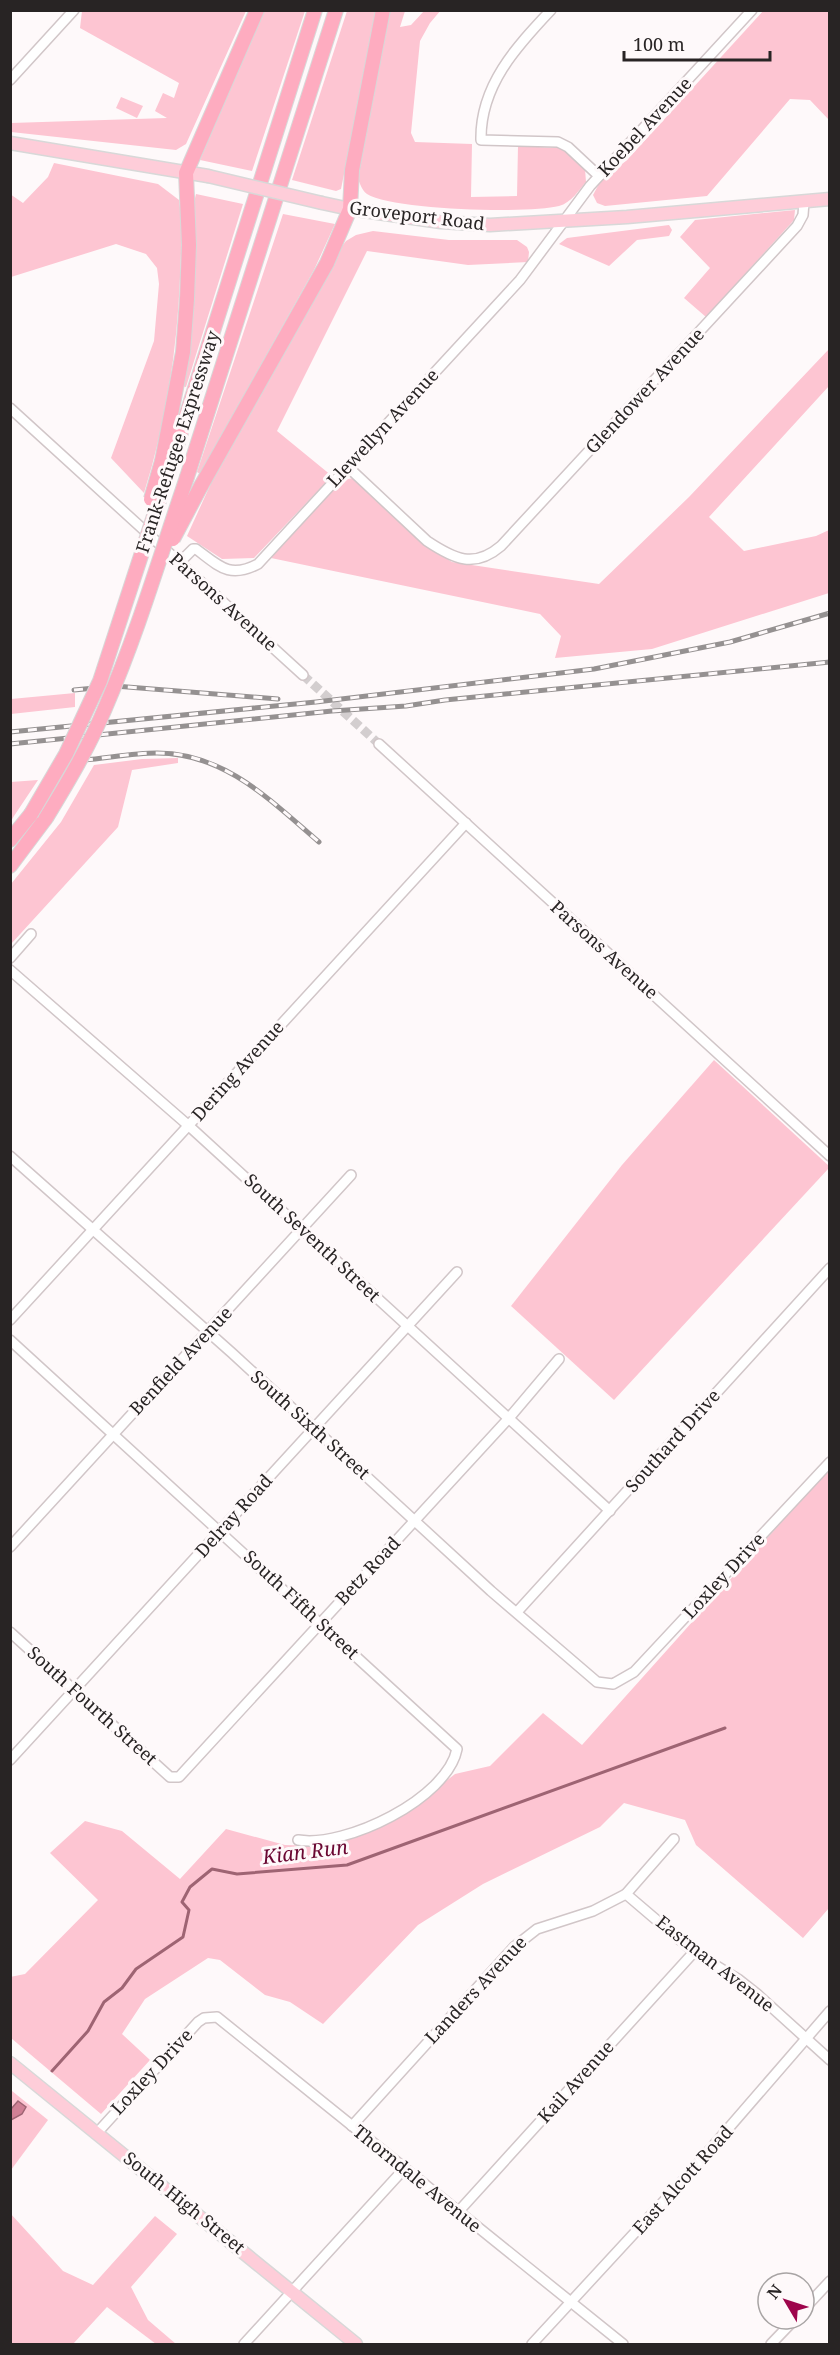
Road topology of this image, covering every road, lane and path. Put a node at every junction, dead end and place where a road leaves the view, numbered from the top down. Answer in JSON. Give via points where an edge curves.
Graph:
{"nodes":[{"id":1,"x":257,"y":10,"type":"edge"},
{"id":2,"x":315,"y":10,"type":"edge"},
{"id":3,"x":336,"y":10,"type":"edge"},
{"id":4,"x":383,"y":10,"type":"edge"},
{"id":5,"x":551,"y":10,"type":"edge"},
{"id":6,"x":753,"y":10,"type":"edge"},
{"id":7,"x":73,"y":11,"type":"edge"},
{"id":8,"x":10,"y":80,"type":"edge"},
{"id":9,"x":10,"y":143,"type":"edge"},
{"id":10,"x":186,"y":173,"type":"junction"},
{"id":11,"x":599,"y":176,"type":"junction"},
{"id":12,"x":830,"y":199,"type":"edge"},
{"id":13,"x":804,"y":202,"type":"junction"},
{"id":14,"x":350,"y":209,"type":"junction"},
{"id":15,"x":566,"y":220,"type":"junction"},
{"id":16,"x":10,"y":408,"type":"edge"},
{"id":17,"x":166,"y":464,"type":"junction"},
{"id":18,"x":348,"y":467,"type":"junction"},
{"id":19,"x":180,"y":562,"type":"junction"},
{"id":20,"x":154,"y":576,"type":"junction"},
{"id":21,"x":303,"y":675,"type":"tunnel mouth"},
{"id":22,"x":379,"y":744,"type":"tunnel mouth"},
{"id":23,"x":466,"y":823,"type":"junction"},
{"id":24,"x":10,"y":840,"type":"edge"},
{"id":25,"x":10,"y":866,"type":"edge"},
{"id":26,"x":31,"y":934,"type":"dead end"},
{"id":27,"x":10,"y":958,"type":"edge"},
{"id":28,"x":10,"y":970,"type":"edge"},
{"id":29,"x":189,"y":1126,"type":"junction"},
{"id":30,"x":10,"y":1156,"type":"edge"},
{"id":31,"x":830,"y":1156,"type":"edge"},
{"id":32,"x":351,"y":1175,"type":"dead end"},
{"id":33,"x":303,"y":1229,"type":"junction"},
{"id":34,"x":93,"y":1230,"type":"junction"},
{"id":35,"x":830,"y":1268,"type":"edge"},
{"id":36,"x":457,"y":1272,"type":"dead end"},
{"id":37,"x":10,"y":1320,"type":"edge"},
{"id":38,"x":407,"y":1326,"type":"junction"},
{"id":39,"x":208,"y":1332,"type":"junction"},
{"id":40,"x":10,"y":1340,"type":"edge"},
{"id":41,"x":559,"y":1359,"type":"dead end"},
{"id":42,"x":509,"y":1418,"type":"junction"},
{"id":43,"x":314,"y":1429,"type":"junction"},
{"id":44,"x":114,"y":1434,"type":"junction"},
{"id":45,"x":830,"y":1462,"type":"edge"},
{"id":46,"x":610,"y":1511,"type":"junction"},
{"id":47,"x":414,"y":1521,"type":"junction"},
{"id":48,"x":221,"y":1532,"type":"junction"},
{"id":49,"x":10,"y":1547,"type":"edge"},
{"id":50,"x":517,"y":1612,"type":"junction"},
{"id":51,"x":320,"y":1624,"type":"junction"},
{"id":52,"x":10,"y":1632,"type":"edge"},
{"id":53,"x":613,"y":1684,"type":"joint"},
{"id":54,"x":74,"y":1691,"type":"junction"},
{"id":55,"x":10,"y":1760,"type":"edge"},
{"id":56,"x":173,"y":1779,"type":"joint"},
{"id":57,"x":674,"y":1839,"type":"dead end"},
{"id":58,"x":298,"y":1840,"type":"dead end"},
{"id":59,"x":626,"y":1894,"type":"junction"},
{"id":60,"x":694,"y":1952,"type":"junction"},
{"id":61,"x":830,"y":2011,"type":"edge"},
{"id":62,"x":211,"y":2016,"type":"joint"},
{"id":63,"x":805,"y":2038,"type":"junction"},
{"id":64,"x":830,"y":2060,"type":"edge"},
{"id":65,"x":10,"y":2063,"type":"edge"},
{"id":66,"x":352,"y":2126,"type":"junction"},
{"id":67,"x":97,"y":2133,"type":"junction"},
{"id":68,"x":404,"y":2169,"type":"junction"},
{"id":69,"x":458,"y":2212,"type":"junction"},
{"id":70,"x":830,"y":2281,"type":"edge"},
{"id":71,"x":292,"y":2292,"type":"junction"},
{"id":72,"x":816,"y":2296,"type":"edge"},
{"id":73,"x":570,"y":2303,"type":"junction"},
{"id":74,"x":783,"y":2331,"type":"edge"},
{"id":75,"x":244,"y":2344,"type":"edge"},
{"id":76,"x":356,"y":2344,"type":"edge"},
{"id":77,"x":532,"y":2344,"type":"edge"},
{"id":78,"x":623,"y":2344,"type":"edge"},
{"id":79,"x":771,"y":2344,"type":"edge"}],
"edges":[{"from":1,"to":10,"type":"highway"},
{"from":2,"to":17,"type":"highway","name":"Frank-Refugee Expressway"},
{"from":3,"to":20,"type":"highway","name":"Frank-Refugee Expressway","bridge":true},
{"from":4,"to":14,"type":"highway","via":[[352,170]]},
{"from":5,"to":11,"type":"street","via":[[515,49],[496,78],[484,110],[481,140],[558,142]]},
{"from":6,"to":11,"type":"street","name":"Koebel Avenue"},
{"from":7,"to":8,"type":"street"},
{"from":9,"to":10,"type":"main road","name":"Groveport Road"},
{"from":10,"to":14,"type":"main road","name":"Groveport Road","bridge":true},
{"from":10,"to":17,"type":"highway","via":[[188,278],[183,352]]},
{"from":11,"to":15,"type":"street","name":"Koebel Avenue"},
{"from":12,"to":13,"type":"main road","name":"Groveport Road"},
{"from":13,"to":15,"type":"main road","name":"Groveport Road"},
{"from":13,"to":18,"type":"street","name":"Glendower Avenue","via":[[797,226],[501,546],[486,557],[454,557],[427,541]]},
{"from":14,"to":15,"type":"main road","name":"Groveport Road","via":[[490,225]]},
{"from":14,"to":20,"type":"highway","bridge":true,"via":[[327,263]]},
{"from":15,"to":18,"type":"street","name":"Llewellyn Avenue","via":[[520,280]]},
{"from":16,"to":19,"type":"street","name":"Parsons Avenue"},
{"from":17,"to":24,"type":"highway","name":"Frank-Refugee Expressway","bridge":true,"via":[[119,626],[83,720],[31,814]]},
{"from":18,"to":19,"type":"street","name":"Llewellyn Avenue","via":[[258,564],[246,570],[226,570],[196,549]]},
{"from":19,"to":21,"type":"street","name":"Parsons Avenue"},
{"from":20,"to":25,"type":"highway","name":"Frank-Refugee Expressway","bridge":true,"via":[[85,752],[46,818]]},
{"from":22,"to":23,"type":"street","name":"Parsons Avenue"},
{"from":23,"to":29,"type":"street","name":"Dering Avenue"},
{"from":23,"to":31,"type":"street","name":"Parsons Avenue"},
{"from":26,"to":27,"type":"street"},
{"from":28,"to":29,"type":"street","name":"South Seventh Street"},
{"from":29,"to":33,"type":"street","name":"South Seventh Street"},
{"from":29,"to":34,"type":"street","name":"Dering Avenue"},
{"from":30,"to":34,"type":"street","name":"South Sixth Street"},
{"from":32,"to":33,"type":"street","name":"Benfield Avenue"},
{"from":33,"to":38,"type":"street","name":"South Seventh Street"},
{"from":33,"to":39,"type":"street","name":"Benfield Avenue"},
{"from":34,"to":37,"type":"street","name":"Dering Avenue"},
{"from":34,"to":39,"type":"street","name":"South Sixth Street"},
{"from":35,"to":46,"type":"street","name":"Southard Drive"},
{"from":36,"to":38,"type":"street","name":"Delray Road"},
{"from":38,"to":42,"type":"street","name":"South Seventh Street"},
{"from":38,"to":43,"type":"street","name":"Delray Road"},
{"from":39,"to":43,"type":"street","name":"South Sixth Street"},
{"from":39,"to":44,"type":"street","name":"Benfield Avenue"},
{"from":40,"to":44,"type":"street","name":"South Fifth Street"},
{"from":41,"to":42,"type":"street","name":"Betz Road"},
{"from":42,"to":46,"type":"street","name":"South Seventh Street"},
{"from":42,"to":47,"type":"street","name":"Betz Road"},
{"from":43,"to":47,"type":"street","name":"South Sixth Street"},
{"from":43,"to":48,"type":"street","name":"Delray Road"},
{"from":44,"to":48,"type":"street","name":"South Fifth Street"},
{"from":44,"to":49,"type":"street","name":"Benfield Avenue"},
{"from":45,"to":53,"type":"street","name":"Loxley Drive","via":[[659,1647],[634,1672]]},
{"from":46,"to":50,"type":"street","name":"Southard Drive"},
{"from":47,"to":50,"type":"street","name":"South Sixth Street"},
{"from":47,"to":51,"type":"street","name":"Betz Road"},
{"from":48,"to":51,"type":"street","name":"South Fifth Street"},
{"from":48,"to":54,"type":"street","name":"Delray Road"},
{"from":50,"to":53,"type":"street","name":"South Sixth Street","via":[[593,1679]]},
{"from":51,"to":56,"type":"street","name":"Betz Road"},
{"from":51,"to":58,"type":"street","name":"South Fifth Street","via":[[457,1749],[440,1780],[400,1811],[336,1838]]},
{"from":52,"to":54,"type":"street","name":"South Fourth Street"},
{"from":54,"to":55,"type":"street","name":"Delray Road"},
{"from":54,"to":56,"type":"street","name":"South Fourth Street"},
{"from":57,"to":59,"type":"street","name":"Landers Avenue"},
{"from":59,"to":60,"type":"street","name":"Eastman Avenue"},
{"from":59,"to":66,"type":"street","name":"Landers Avenue","via":[[593,1911],[529,1934]]},
{"from":60,"to":63,"type":"street","name":"Eastman Avenue","via":[[738,1979]]},
{"from":60,"to":69,"type":"street","name":"Kail Avenue"},
{"from":61,"to":63,"type":"street","name":"East Alcott Road"},
{"from":62,"to":66,"type":"street","name":"Thorndale Avenue","via":[[222,2020]]},
{"from":62,"to":67,"type":"street","name":"Loxley Drive","via":[[198,2022]]},
{"from":63,"to":64,"type":"street","name":"Eastman Avenue"},
{"from":63,"to":73,"type":"street","name":"East Alcott Road","via":[[716,2144]]},
{"from":65,"to":67,"type":"main road","name":"South High Street"},
{"from":66,"to":68,"type":"street","name":"Thorndale Avenue"},
{"from":67,"to":71,"type":"main road","name":"South High Street"},
{"from":68,"to":69,"type":"street","name":"Thorndale Avenue"},
{"from":68,"to":71,"type":"street"},
{"from":69,"to":73,"type":"street","name":"Thorndale Avenue"},
{"from":70,"to":72,"type":"street"},
{"from":71,"to":75,"type":"street"},
{"from":71,"to":76,"type":"main road","name":"South High Street"},
{"from":73,"to":77,"type":"street","name":"East Alcott Road"},
{"from":73,"to":78,"type":"street","name":"Thorndale Avenue"},
{"from":74,"to":79,"type":"street"}]}
